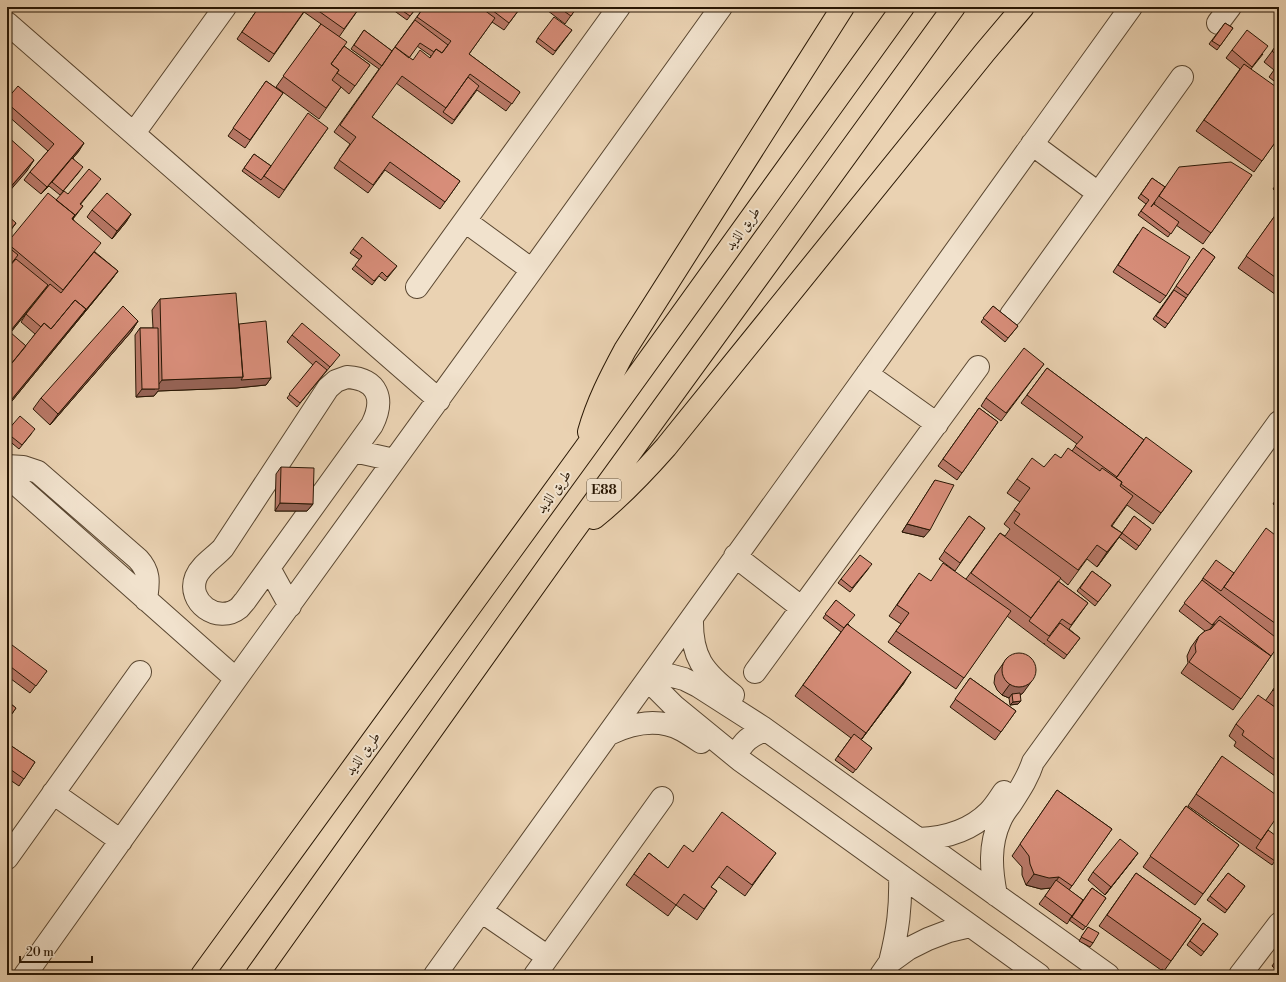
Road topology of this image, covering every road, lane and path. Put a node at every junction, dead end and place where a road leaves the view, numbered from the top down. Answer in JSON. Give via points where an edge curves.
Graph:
{"nodes":[{"id":1,"x":225,"y":7,"type":"edge"},
{"id":2,"x":620,"y":7,"type":"edge"},
{"id":3,"x":721,"y":7,"type":"edge"},
{"id":4,"x":843,"y":7,"type":"edge"},
{"id":5,"x":903,"y":7,"type":"edge"},
{"id":6,"x":954,"y":7,"type":"edge"},
{"id":7,"x":1022,"y":7,"type":"edge"},
{"id":8,"x":1131,"y":7,"type":"edge"},
{"id":9,"x":7,"y":23,"type":"edge"},
{"id":10,"x":1182,"y":77,"type":"dead end"},
{"id":11,"x":134,"y":133,"type":"junction"},
{"id":12,"x":1032,"y":144,"type":"junction"},
{"id":13,"x":1098,"y":194,"type":"junction"},
{"id":14,"x":465,"y":221,"type":"junction"},
{"id":15,"x":532,"y":270,"type":"junction"},
{"id":16,"x":417,"y":287,"type":"dead end"},
{"id":17,"x":1011,"y":314,"type":"dead end"},
{"id":18,"x":978,"y":367,"type":"dead end"},
{"id":19,"x":867,"y":374,"type":"junction"},
{"id":20,"x":439,"y":400,"type":"junction"},
{"id":21,"x":1279,"y":422,"type":"edge"},
{"id":22,"x":937,"y":424,"type":"junction"},
{"id":23,"x":584,"y":450,"type":"junction"},
{"id":24,"x":354,"y":451,"type":"junction"},
{"id":25,"x":394,"y":460,"type":"junction"},
{"id":26,"x":7,"y":466,"type":"edge"},
{"id":27,"x":7,"y":476,"type":"edge"},
{"id":28,"x":569,"y":537,"type":"junction"},
{"id":29,"x":735,"y":556,"type":"junction"},
{"id":30,"x":269,"y":568,"type":"junction"},
{"id":31,"x":146,"y":600,"type":"junction"},
{"id":32,"x":290,"y":606,"type":"junction"},
{"id":33,"x":802,"y":608,"type":"junction"},
{"id":34,"x":692,"y":618,"type":"junction"},
{"id":35,"x":140,"y":672,"type":"dead end"},
{"id":36,"x":755,"y":672,"type":"dead end"},
{"id":37,"x":651,"y":675,"type":"junction"},
{"id":38,"x":236,"y":679,"type":"junction"},
{"id":39,"x":763,"y":729,"type":"junction"},
{"id":40,"x":609,"y":734,"type":"junction"},
{"id":41,"x":738,"y":758,"type":"junction"},
{"id":42,"x":1033,"y":762,"type":"junction"},
{"id":43,"x":53,"y":793,"type":"junction"},
{"id":44,"x":662,"y":798,"type":"dead end"},
{"id":45,"x":919,"y":839,"type":"junction"},
{"id":46,"x":121,"y":841,"type":"junction"},
{"id":47,"x":7,"y":858,"type":"edge"},
{"id":48,"x":900,"y":875,"type":"junction"},
{"id":49,"x":996,"y":895,"type":"junction"},
{"id":50,"x":481,"y":911,"type":"junction"},
{"id":51,"x":1279,"y":924,"type":"edge"},
{"id":52,"x":970,"y":926,"type":"junction"},
{"id":53,"x":548,"y":957,"type":"junction"},
{"id":54,"x":885,"y":968,"type":"edge"},
{"id":55,"x":25,"y":975,"type":"edge"},
{"id":56,"x":202,"y":975,"type":"edge"},
{"id":57,"x":257,"y":975,"type":"edge"},
{"id":58,"x":435,"y":975,"type":"edge"},
{"id":59,"x":535,"y":975,"type":"edge"},
{"id":60,"x":1039,"y":975,"type":"edge"},
{"id":61,"x":1108,"y":975,"type":"edge"},
{"id":62,"x":1240,"y":975,"type":"edge"}],
"edges":[{"from":1,"to":11,"type":"street"},
{"from":2,"to":14,"type":"street"},
{"from":3,"to":15,"type":"street"},
{"from":4,"to":23,"type":"highway","via":[[625,350],[601,399]]},
{"from":5,"to":23,"type":"highway","name":"طريق الذيد","number":"E88"},
{"from":6,"to":28,"type":"highway","number":"E88"},
{"from":7,"to":28,"type":"highway","via":[[666,447],[620,495]]},
{"from":8,"to":12,"type":"street"},
{"from":9,"to":11,"type":"street"},
{"from":10,"to":13,"type":"street"},
{"from":11,"to":20,"type":"street"},
{"from":12,"to":13,"type":"street"},
{"from":12,"to":19,"type":"street"},
{"from":13,"to":17,"type":"street"},
{"from":14,"to":15,"type":"street"},
{"from":14,"to":16,"type":"street"},
{"from":15,"to":20,"type":"street"},
{"from":18,"to":22,"type":"street"},
{"from":19,"to":22,"type":"street"},
{"from":19,"to":29,"type":"street"},
{"from":20,"to":25,"type":"street"},
{"from":21,"to":42,"type":"street"},
{"from":22,"to":33,"type":"street"},
{"from":23,"to":56,"type":"highway","name":"طريق الذيد","number":"E88"},
{"from":24,"to":25,"type":"street"},
{"from":24,"to":30,"type":"street"},
{"from":24,"to":30,"type":"street","via":[[372,425],[379,404],[376,392],[369,383],[359,377],[347,377],[336,381],[328,388],[223,548],[200,570],[195,578],[196,598],[210,612],[230,613],[238,608]]},
{"from":25,"to":32,"type":"street"},
{"from":26,"to":31,"type":"street","via":[[23,467],[38,472],[138,559],[147,572]]},
{"from":27,"to":31,"type":"street"},
{"from":28,"to":57,"type":"highway","number":"E88"},
{"from":29,"to":33,"type":"street"},
{"from":29,"to":34,"type":"street"},
{"from":30,"to":32,"type":"street"},
{"from":31,"to":38,"type":"street"},
{"from":32,"to":38,"type":"street"},
{"from":33,"to":36,"type":"street"},
{"from":34,"to":37,"type":"street"},
{"from":34,"to":39,"type":"street","via":[[694,645],[706,670],[713,680],[741,702]]},
{"from":35,"to":43,"type":"street"},
{"from":37,"to":39,"type":"street","via":[[684,679]]},
{"from":37,"to":40,"type":"street"},
{"from":37,"to":41,"type":"street","via":[[674,706]]},
{"from":38,"to":46,"type":"street"},
{"from":39,"to":41,"type":"street","via":[[740,747]]},
{"from":39,"to":45,"type":"street"},
{"from":40,"to":41,"type":"street","via":[[634,725],[659,723],[684,731],[723,756]]},
{"from":40,"to":50,"type":"street"},
{"from":41,"to":48,"type":"street"},
{"from":42,"to":45,"type":"street","via":[[1017,773],[990,811],[978,821],[950,835]]},
{"from":42,"to":49,"type":"street","via":[[1025,783],[1000,820],[994,838],[991,857]]},
{"from":43,"to":46,"type":"street"},
{"from":43,"to":47,"type":"street"},
{"from":44,"to":53,"type":"street"},
{"from":45,"to":49,"type":"street"},
{"from":46,"to":55,"type":"street"},
{"from":48,"to":52,"type":"street"},
{"from":48,"to":54,"type":"street","via":[[900,919]]},
{"from":49,"to":61,"type":"street"},
{"from":50,"to":53,"type":"street"},
{"from":50,"to":58,"type":"street"},
{"from":51,"to":62,"type":"street"},
{"from":52,"to":54,"type":"street","via":[[928,939],[908,949]]},
{"from":52,"to":60,"type":"street"},
{"from":53,"to":59,"type":"street"}]}
